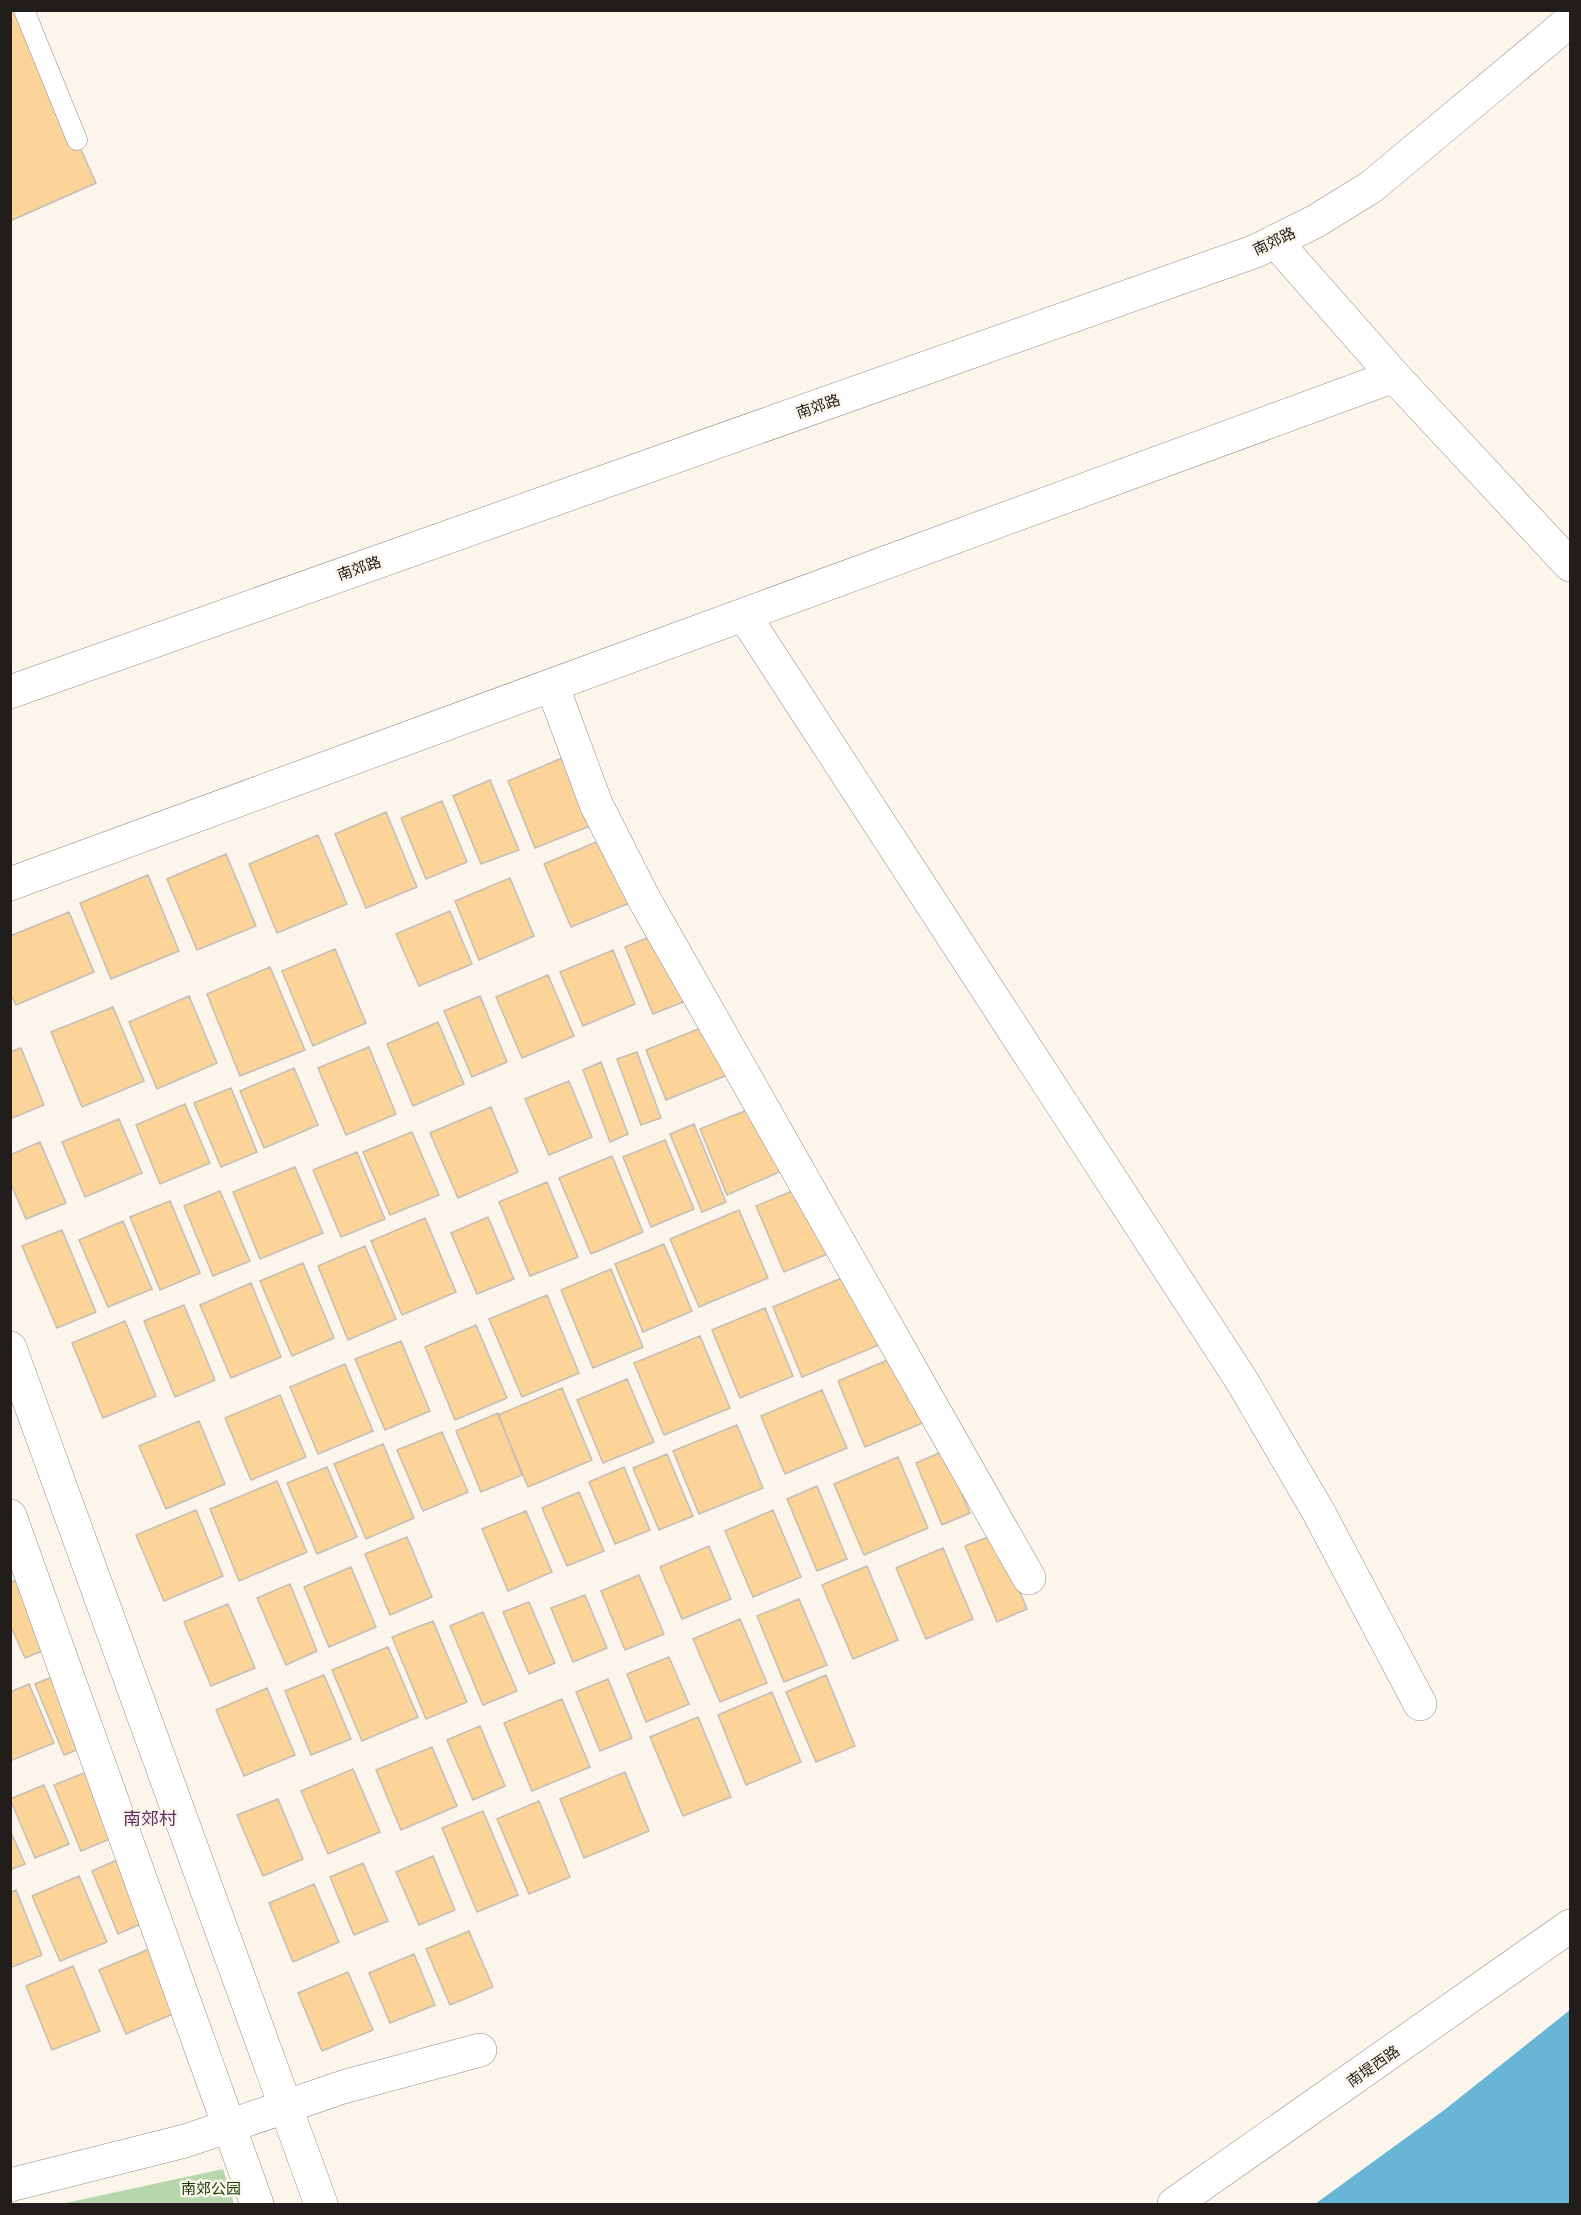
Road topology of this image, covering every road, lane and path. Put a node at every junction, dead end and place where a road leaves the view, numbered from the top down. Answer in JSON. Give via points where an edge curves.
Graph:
{"nodes":[{"id":1,"x":24,"y":10,"type":"edge"},
{"id":2,"x":1570,"y":21,"type":"edge"},
{"id":3,"x":76,"y":140,"type":"dead end"},
{"id":4,"x":1275,"y":241,"type":"junction"},
{"id":5,"x":1394,"y":376,"type":"junction"},
{"id":6,"x":1570,"y":565,"type":"edge"},
{"id":7,"x":744,"y":615,"type":"junction"},
{"id":8,"x":552,"y":685,"type":"junction"},
{"id":9,"x":10,"y":692,"type":"edge"},
{"id":10,"x":10,"y":884,"type":"edge"},
{"id":11,"x":10,"y":1348,"type":"edge"},
{"id":12,"x":10,"y":1516,"type":"edge"},
{"id":13,"x":1029,"y":1578,"type":"dead end"},
{"id":14,"x":1420,"y":1704,"type":"dead end"},
{"id":15,"x":1570,"y":1926,"type":"edge"},
{"id":16,"x":480,"y":2050,"type":"dead end"},
{"id":17,"x":285,"y":2106,"type":"junction"},
{"id":18,"x":229,"y":2126,"type":"junction"},
{"id":19,"x":10,"y":2185,"type":"edge"},
{"id":20,"x":257,"y":2205,"type":"edge"},
{"id":21,"x":321,"y":2205,"type":"edge"},
{"id":22,"x":1174,"y":2205,"type":"edge"}],
"edges":[{"from":1,"to":3,"type":"lane"},
{"from":2,"to":4,"type":"street","name":"南郊路","via":[[1371,187]]},
{"from":4,"to":5,"type":"street"},
{"from":4,"to":9,"type":"street","name":"南郊路"},
{"from":5,"to":6,"type":"street"},
{"from":5,"to":7,"type":"street"},
{"from":7,"to":8,"type":"street"},
{"from":7,"to":14,"type":"street","via":[[1242,1381],[1318,1511]]},
{"from":8,"to":10,"type":"street"},
{"from":8,"to":13,"type":"street","via":[[596,804],[643,897]]},
{"from":11,"to":17,"type":"street"},
{"from":12,"to":18,"type":"street"},
{"from":15,"to":22,"type":"street","name":"南堤西路"},
{"from":16,"to":17,"type":"street"},
{"from":17,"to":18,"type":"street"},
{"from":17,"to":21,"type":"street"},
{"from":18,"to":19,"type":"street","via":[[185,2141]]},
{"from":18,"to":20,"type":"street"}]}
